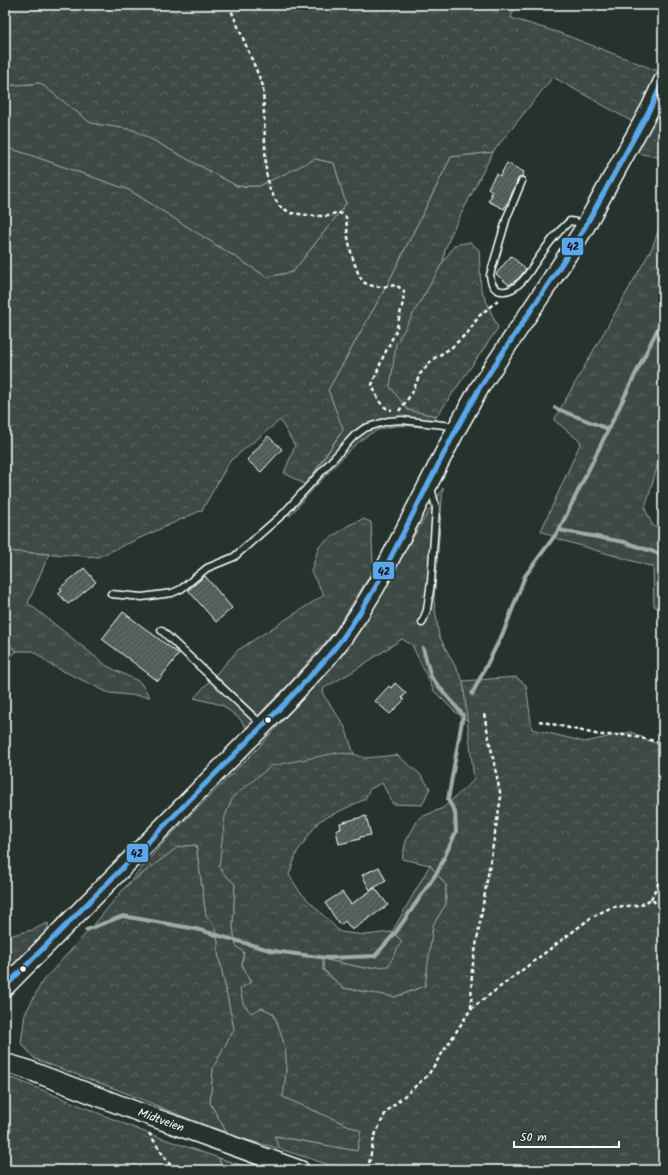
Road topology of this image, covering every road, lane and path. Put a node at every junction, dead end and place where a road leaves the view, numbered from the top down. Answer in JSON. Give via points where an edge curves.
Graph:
{"nodes":[{"id":1,"x":229,"y":5,"type":"edge"},
{"id":2,"x":663,"y":81,"type":"edge"},
{"id":3,"x":522,"y":181,"type":"dead end"},
{"id":4,"x":585,"y":227,"type":"junction"},
{"id":5,"x":508,"y":291,"type":"junction"},
{"id":6,"x":399,"y":411,"type":"junction"},
{"id":7,"x":402,"y":420,"type":"junction"},
{"id":8,"x":457,"y":428,"type":"junction"},
{"id":9,"x":430,"y":482,"type":"junction"},
{"id":10,"x":111,"y":594,"type":"dead end"},
{"id":11,"x":422,"y":623,"type":"dead end"},
{"id":12,"x":161,"y":630,"type":"dead end"},
{"id":13,"x":484,"y":714,"type":"dead end"},
{"id":14,"x":539,"y":721,"type":"dead end"},
{"id":15,"x":262,"y":725,"type":"junction"},
{"id":16,"x":663,"y":743,"type":"edge"},
{"id":17,"x":663,"y":874,"type":"edge"},
{"id":18,"x":651,"y":899,"type":"junction"},
{"id":19,"x":663,"y":909,"type":"edge"},
{"id":20,"x":5,"y":987,"type":"edge"},
{"id":21,"x":471,"y":1009,"type":"junction"},
{"id":22,"x":5,"y":1052,"type":"edge"},
{"id":23,"x":5,"y":1063,"type":"edge"},
{"id":24,"x":23,"y":1068,"type":"junction"},
{"id":25,"x":136,"y":1111,"type":"junction"},
{"id":26,"x":175,"y":1170,"type":"edge"},
{"id":27,"x":300,"y":1170,"type":"edge"},
{"id":28,"x":368,"y":1170,"type":"edge"}],
"edges":[{"from":1,"to":6,"type":"path","via":[[263,86],[266,172],[270,190],[280,206],[291,214],[328,216],[338,212],[346,216],[348,241],[360,277],[373,286],[396,285],[404,291],[396,331],[372,385],[379,402],[387,409]]},
{"from":2,"to":4,"type":"main road"},
{"from":3,"to":5,"type":"lane","via":[[507,217],[490,275],[490,282],[494,288],[500,292]]},
{"from":4,"to":5,"type":"lane","via":[[570,221],[548,244],[522,282]]},
{"from":4,"to":8,"type":"main road","via":[[480,387]]},
{"from":5,"to":6,"type":"path","via":[[479,316],[470,331],[428,364]]},
{"from":6,"to":7,"type":"path"},
{"from":7,"to":8,"type":"lane"},
{"from":7,"to":10,"type":"lane","via":[[365,428],[354,436],[283,514],[234,557],[207,568],[181,589],[172,593],[142,597]]},
{"from":8,"to":9,"type":"main road"},
{"from":9,"to":11,"type":"lane","via":[[436,508],[431,582],[427,610]]},
{"from":9,"to":15,"type":"main road","via":[[376,586],[355,620],[326,659]]},
{"from":12,"to":15,"type":"lane"},
{"from":13,"to":21,"type":"path","via":[[501,797],[472,970]]},
{"from":14,"to":16,"type":"path","via":[[600,736],[628,735]]},
{"from":15,"to":20,"type":"main road"},
{"from":17,"to":18,"type":"path"},
{"from":18,"to":19,"type":"path"},
{"from":18,"to":21,"type":"path","via":[[641,905],[612,907],[592,917]]},
{"from":21,"to":28,"type":"path","via":[[428,1075],[386,1112],[374,1137]]},
{"from":22,"to":24,"type":"main road","name":"Midtveien"},
{"from":23,"to":24,"type":"main road","name":"Midtveien"},
{"from":24,"to":25,"type":"main road","name":"Midtveien"},
{"from":25,"to":26,"type":"path"},
{"from":25,"to":27,"type":"main road","name":"Midtveien"}]}
